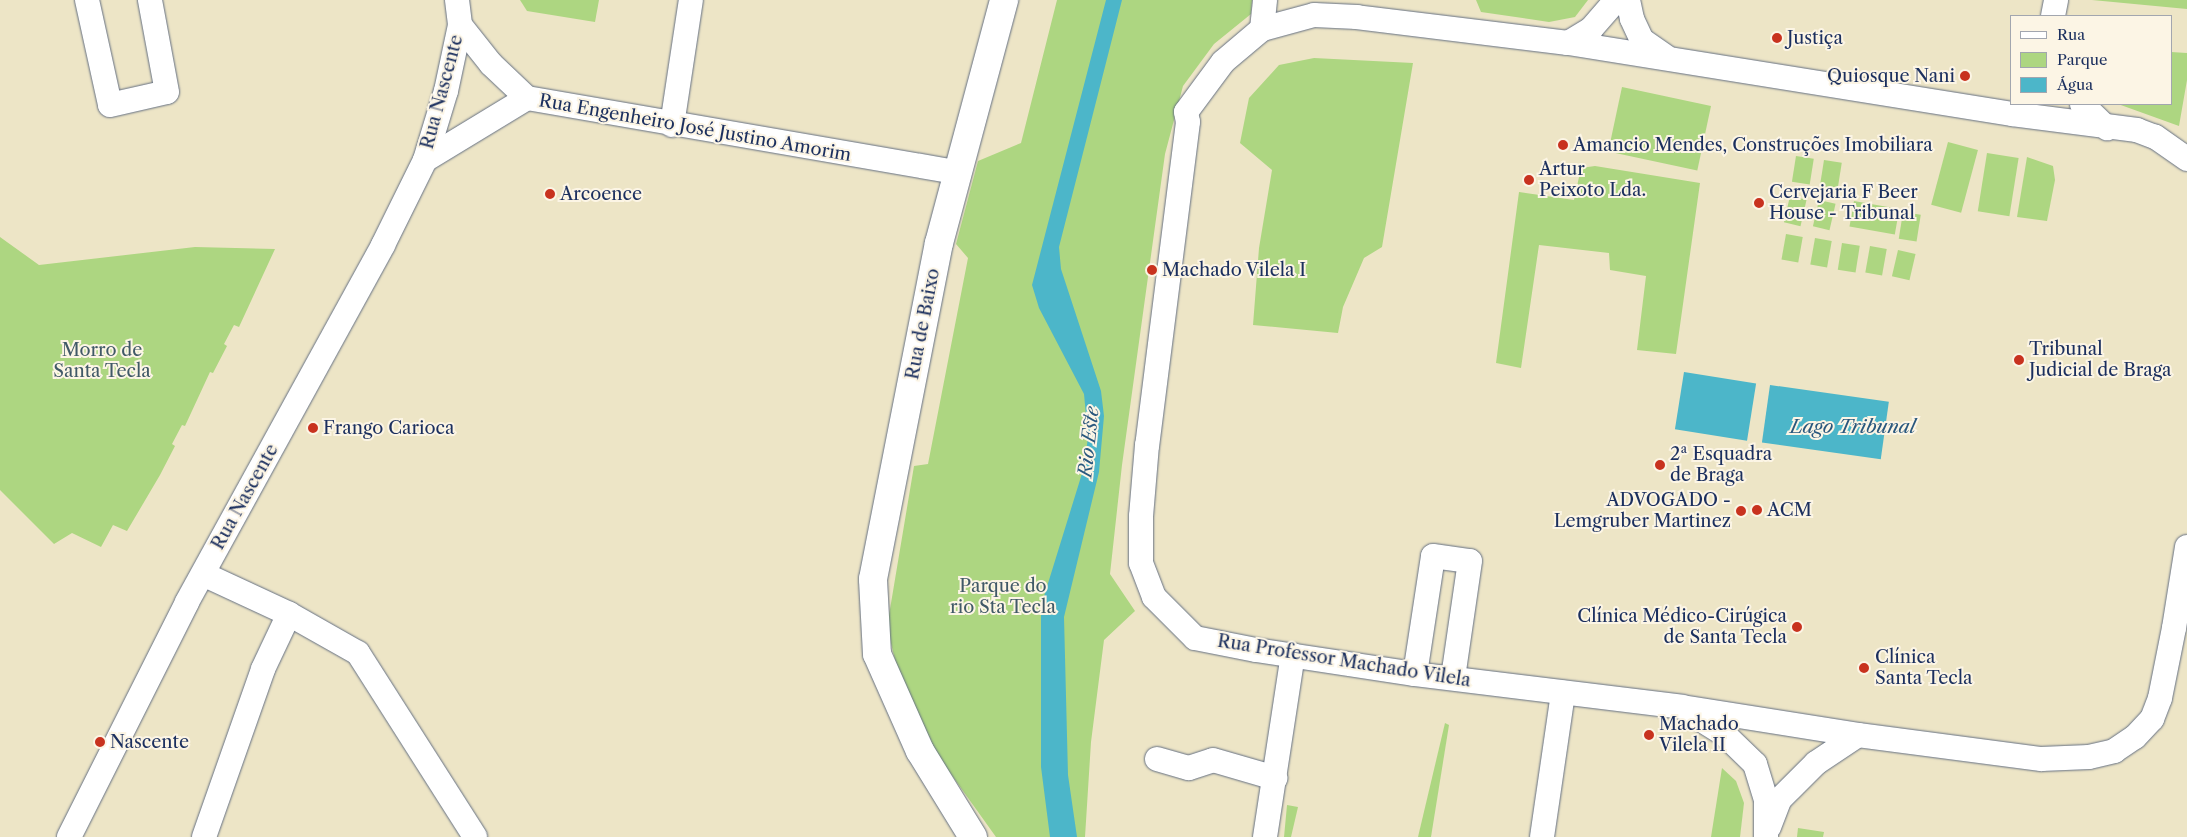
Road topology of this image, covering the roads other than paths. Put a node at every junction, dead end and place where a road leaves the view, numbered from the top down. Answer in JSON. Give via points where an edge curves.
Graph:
{"nodes":[{"id":1,"x":87,"y":0,"type":"edge"},
{"id":2,"x":150,"y":0,"type":"edge"},
{"id":3,"x":457,"y":0,"type":"edge"},
{"id":4,"x":691,"y":0,"type":"edge"},
{"id":5,"x":1004,"y":0,"type":"edge"},
{"id":6,"x":1265,"y":0,"type":"edge"},
{"id":7,"x":1616,"y":0,"type":"edge"},
{"id":8,"x":1628,"y":0,"type":"edge"},
{"id":9,"x":460,"y":25,"type":"junction"},
{"id":10,"x":1262,"y":29,"type":"junction"},
{"id":11,"x":1568,"y":43,"type":"junction"},
{"id":12,"x":1669,"y":60,"type":"junction"},
{"id":13,"x":527,"y":98,"type":"junction"},
{"id":14,"x":2083,"y":105,"type":"edge"},
{"id":15,"x":2016,"y":109,"type":"edge"},
{"id":16,"x":672,"y":125,"type":"junction"},
{"id":17,"x":2107,"y":128,"type":"junction"},
{"id":18,"x":2187,"y":159,"type":"edge"},
{"id":19,"x":425,"y":160,"type":"junction"},
{"id":20,"x":957,"y":172,"type":"junction"},
{"id":21,"x":2187,"y":547,"type":"edge"},
{"id":22,"x":203,"y":574,"type":"junction"},
{"id":23,"x":289,"y":614,"type":"junction"},
{"id":24,"x":1293,"y":655,"type":"junction"},
{"id":25,"x":1415,"y":674,"type":"junction"},
{"id":26,"x":1453,"y":678,"type":"junction"},
{"id":27,"x":1563,"y":693,"type":"junction"},
{"id":28,"x":1682,"y":707,"type":"junction"},
{"id":29,"x":1858,"y":735,"type":"junction"},
{"id":30,"x":1157,"y":759,"type":"dead end"},
{"id":31,"x":1275,"y":778,"type":"junction"},
{"id":32,"x":1766,"y":835,"type":"edge"},
{"id":33,"x":69,"y":837,"type":"edge"},
{"id":34,"x":204,"y":837,"type":"edge"},
{"id":35,"x":475,"y":837,"type":"edge"},
{"id":36,"x":972,"y":837,"type":"edge"},
{"id":37,"x":1266,"y":837,"type":"edge"},
{"id":38,"x":1542,"y":837,"type":"edge"}],
"edges":[{"from":1,"to":2,"type":"street","via":[[110,105],[167,92]]},
{"from":3,"to":9,"type":"street"},
{"from":4,"to":16,"type":"street"},
{"from":5,"to":20,"type":"street","name":"Rua de Baixo"},
{"from":6,"to":10,"type":"street"},
{"from":7,"to":11,"type":"street","via":[[1590,29]]},
{"from":8,"to":12,"type":"street","via":[[1632,20],[1642,40]]},
{"from":9,"to":13,"type":"street","name":"Rua Engenheiro José Justino Amorim","via":[[491,64]]},
{"from":9,"to":19,"type":"street","name":"Rua Nascente","via":[[446,91]]},
{"from":10,"to":11,"type":"street","name":"Rua Professor Machado Vilela","via":[[1314,15],[1357,17]]},
{"from":10,"to":24,"type":"street","name":"Rua Professor Machado Vilela","via":[[1223,62],[1186,112],[1188,122],[1147,445],[1141,563],[1154,597],[1195,638]]},
{"from":11,"to":12,"type":"street","name":"Rua Professor Machado Vilela"},
{"from":12,"to":15,"type":"street","name":"Rua Professor Machado Vilela"},
{"from":13,"to":16,"type":"street","name":"Rua Engenheiro José Justino Amorim"},
{"from":13,"to":19,"type":"street","name":"Rua Nascente"},
{"from":14,"to":17,"type":"street"},
{"from":15,"to":17,"type":"street","name":"Rua Professor Machado Vilela"},
{"from":16,"to":20,"type":"street","name":"Rua Engenheiro José Justino Amorim"},
{"from":17,"to":18,"type":"street","name":"Rua Professor Machado Vilela","via":[[2146,133]]},
{"from":19,"to":22,"type":"street","name":"Rua Nascente","via":[[383,245]]},
{"from":20,"to":36,"type":"street","name":"Rua de Baixo","via":[[939,243],[873,579],[877,654],[920,751]]},
{"from":21,"to":29,"type":"street","via":[[2174,628],[2152,719],[2135,737],[2114,751],[2089,757],[2041,759]]},
{"from":22,"to":23,"type":"street"},
{"from":22,"to":33,"type":"street","name":"Rua Nascente"},
{"from":23,"to":34,"type":"street","via":[[263,669]]},
{"from":23,"to":35,"type":"street","via":[[358,653]]},
{"from":24,"to":25,"type":"street","name":"Rua Professor Machado Vilela"},
{"from":24,"to":31,"type":"street"},
{"from":25,"to":26,"type":"street","name":"Rua Professor Machado Vilela"},
{"from":25,"to":26,"type":"street","via":[[1433,556],[1470,560]]},
{"from":26,"to":27,"type":"street","name":"Rua Professor Machado Vilela"},
{"from":27,"to":28,"type":"street","name":"Rua Professor Machado Vilela"},
{"from":27,"to":38,"type":"street"},
{"from":28,"to":29,"type":"street","name":"Rua Professor Machado Vilela"},
{"from":28,"to":32,"type":"street","name":"Rua Professor Machado Vilela","via":[[1724,734],[1754,764],[1766,801]]},
{"from":29,"to":32,"type":"street","name":"Rua Professor Machado Vilela","via":[[1816,763],[1780,799]]},
{"from":30,"to":31,"type":"street","via":[[1189,768],[1212,760]]},
{"from":31,"to":37,"type":"street"}]}
